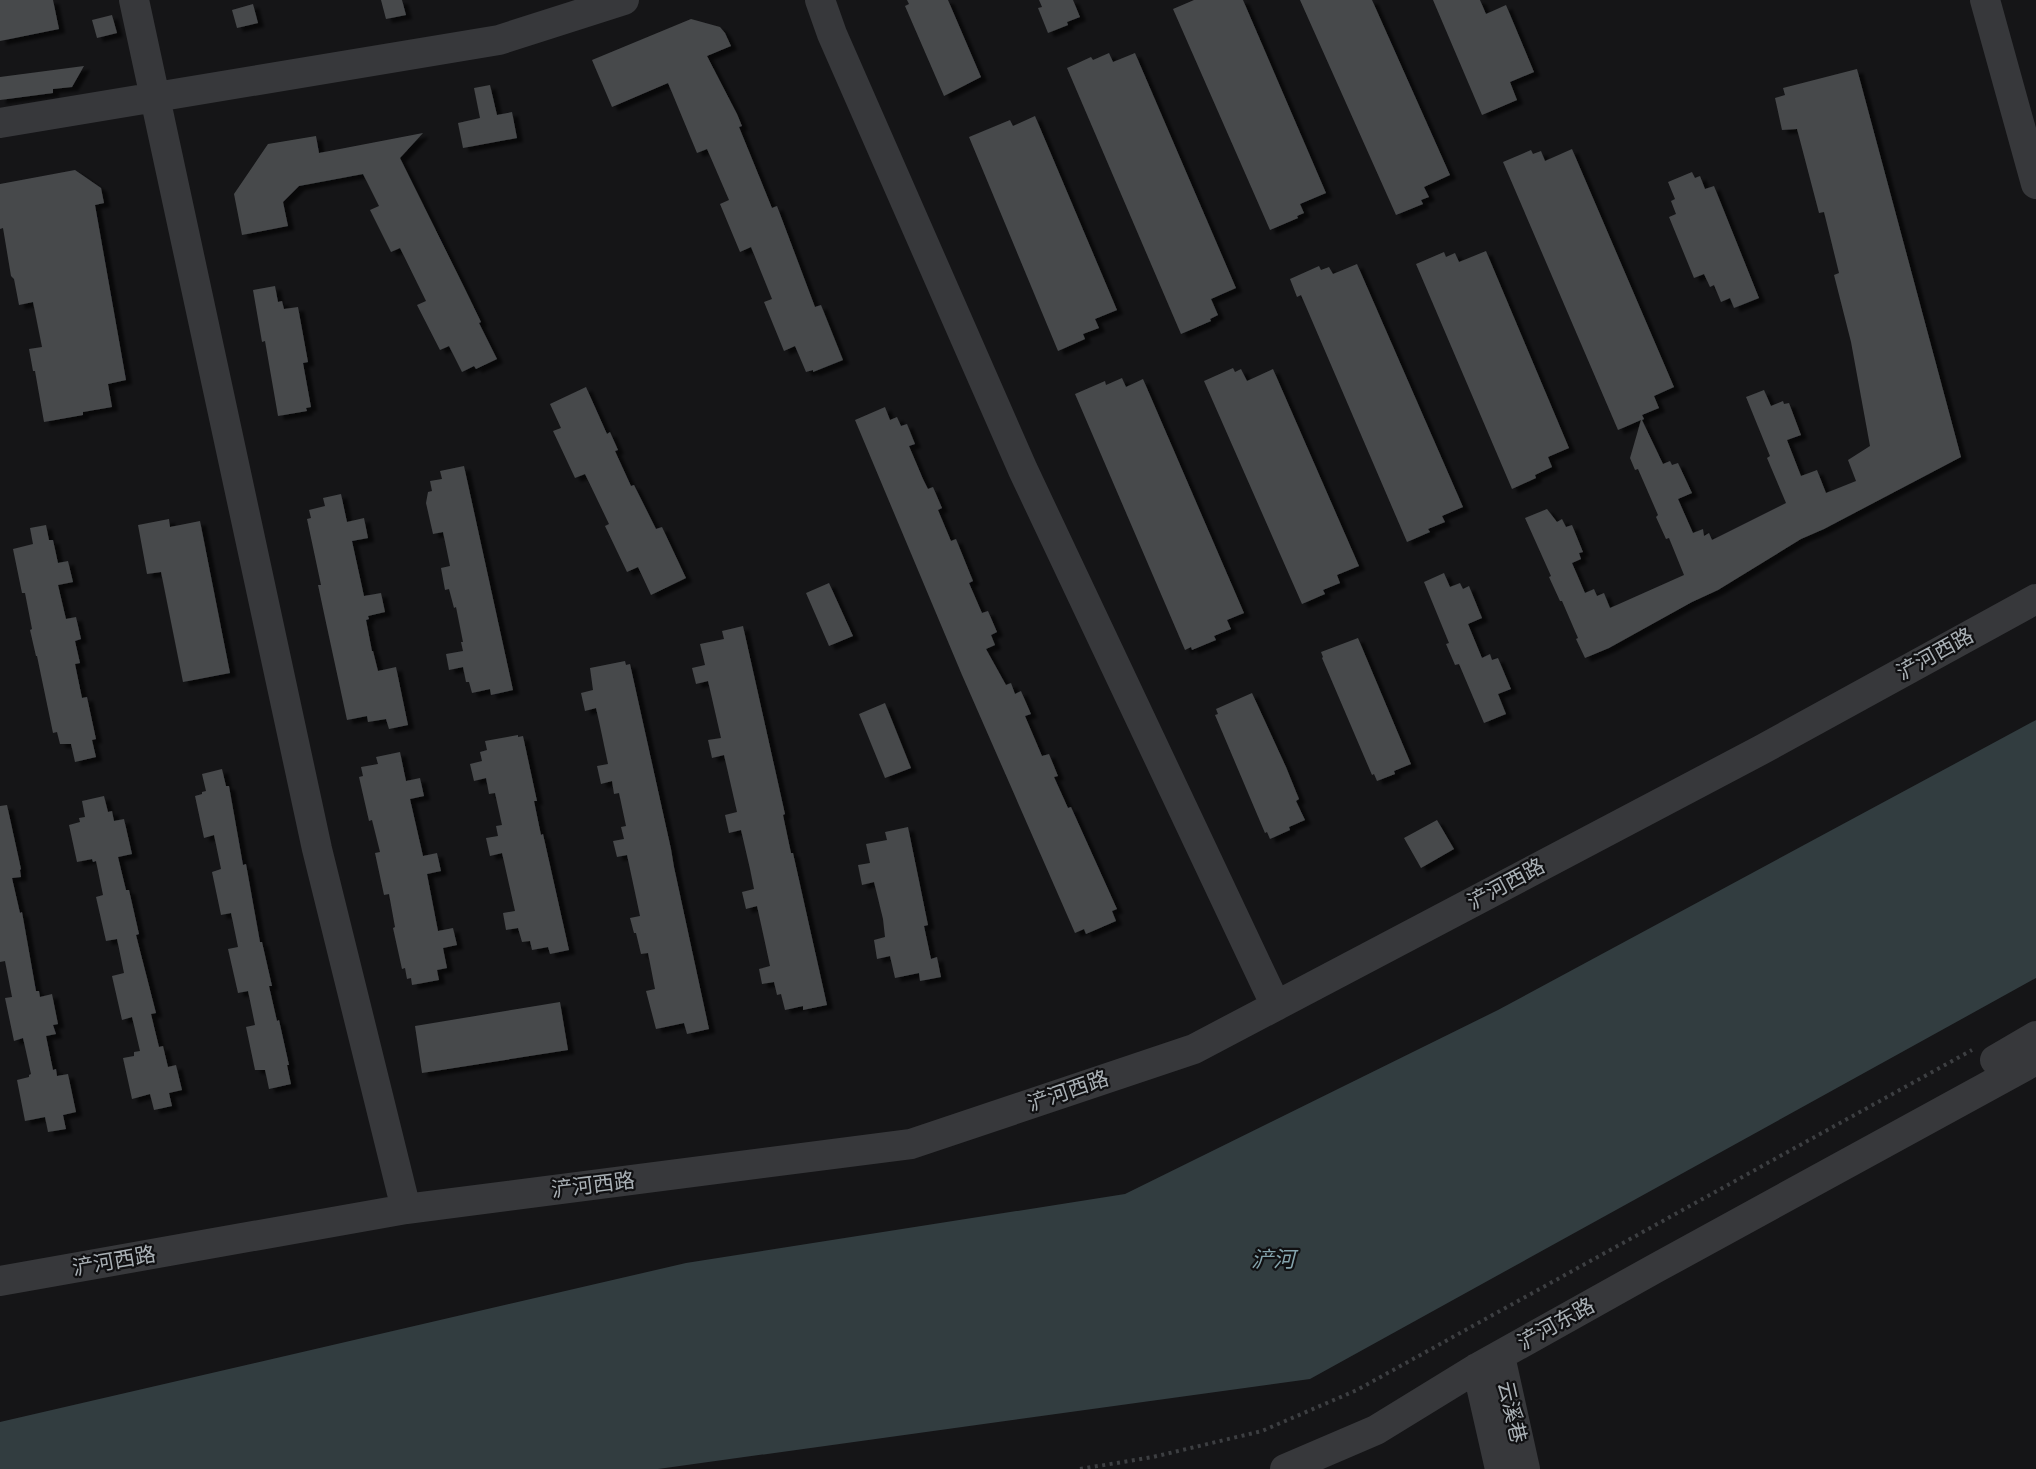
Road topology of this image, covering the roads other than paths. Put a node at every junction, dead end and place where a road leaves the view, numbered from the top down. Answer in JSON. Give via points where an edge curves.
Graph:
{"nodes":[{"id":1,"x":134,"y":0,"type":"edge"},
{"id":2,"x":624,"y":0,"type":"edge"},
{"id":3,"x":820,"y":0,"type":"edge"},
{"id":4,"x":1985,"y":0,"type":"edge"},
{"id":5,"x":155,"y":96,"type":"junction"},
{"id":6,"x":0,"y":123,"type":"edge"},
{"id":7,"x":2036,"y":184,"type":"edge"},
{"id":8,"x":2036,"y":599,"type":"edge"},
{"id":9,"x":1276,"y":1006,"type":"junction"},
{"id":10,"x":2036,"y":1036,"type":"edge"},
{"id":11,"x":2036,"y":1060,"type":"edge"},
{"id":12,"x":406,"y":1209,"type":"junction"},
{"id":13,"x":0,"y":1281,"type":"edge"},
{"id":14,"x":1488,"y":1362,"type":"junction"},
{"id":15,"x":1285,"y":1469,"type":"edge"},
{"id":16,"x":1500,"y":1469,"type":"edge"},
{"id":17,"x":1525,"y":1469,"type":"edge"}],
"edges":[{"from":1,"to":5,"type":"street"},
{"from":2,"to":5,"type":"street","via":[[499,40]]},
{"from":3,"to":9,"type":"street","via":[[1023,470]]},
{"from":4,"to":7,"type":"street"},
{"from":5,"to":6,"type":"street"},
{"from":5,"to":12,"type":"street","via":[[317,849]]},
{"from":8,"to":9,"type":"street","name":"浐河西路"},
{"from":9,"to":12,"type":"street","name":"浐河西路","via":[[1194,1049],[911,1144]]},
{"from":10,"to":14,"type":"street","name":"浐河东路","via":[[1525,1326]]},
{"from":11,"to":14,"type":"street","name":"浐河东路"},
{"from":12,"to":13,"type":"street","name":"浐河西路"},
{"from":14,"to":15,"type":"street","via":[[1376,1430]]},
{"from":14,"to":16,"type":"street","name":"云溪巷"},
{"from":14,"to":17,"type":"street","name":"云溪巷"}]}
